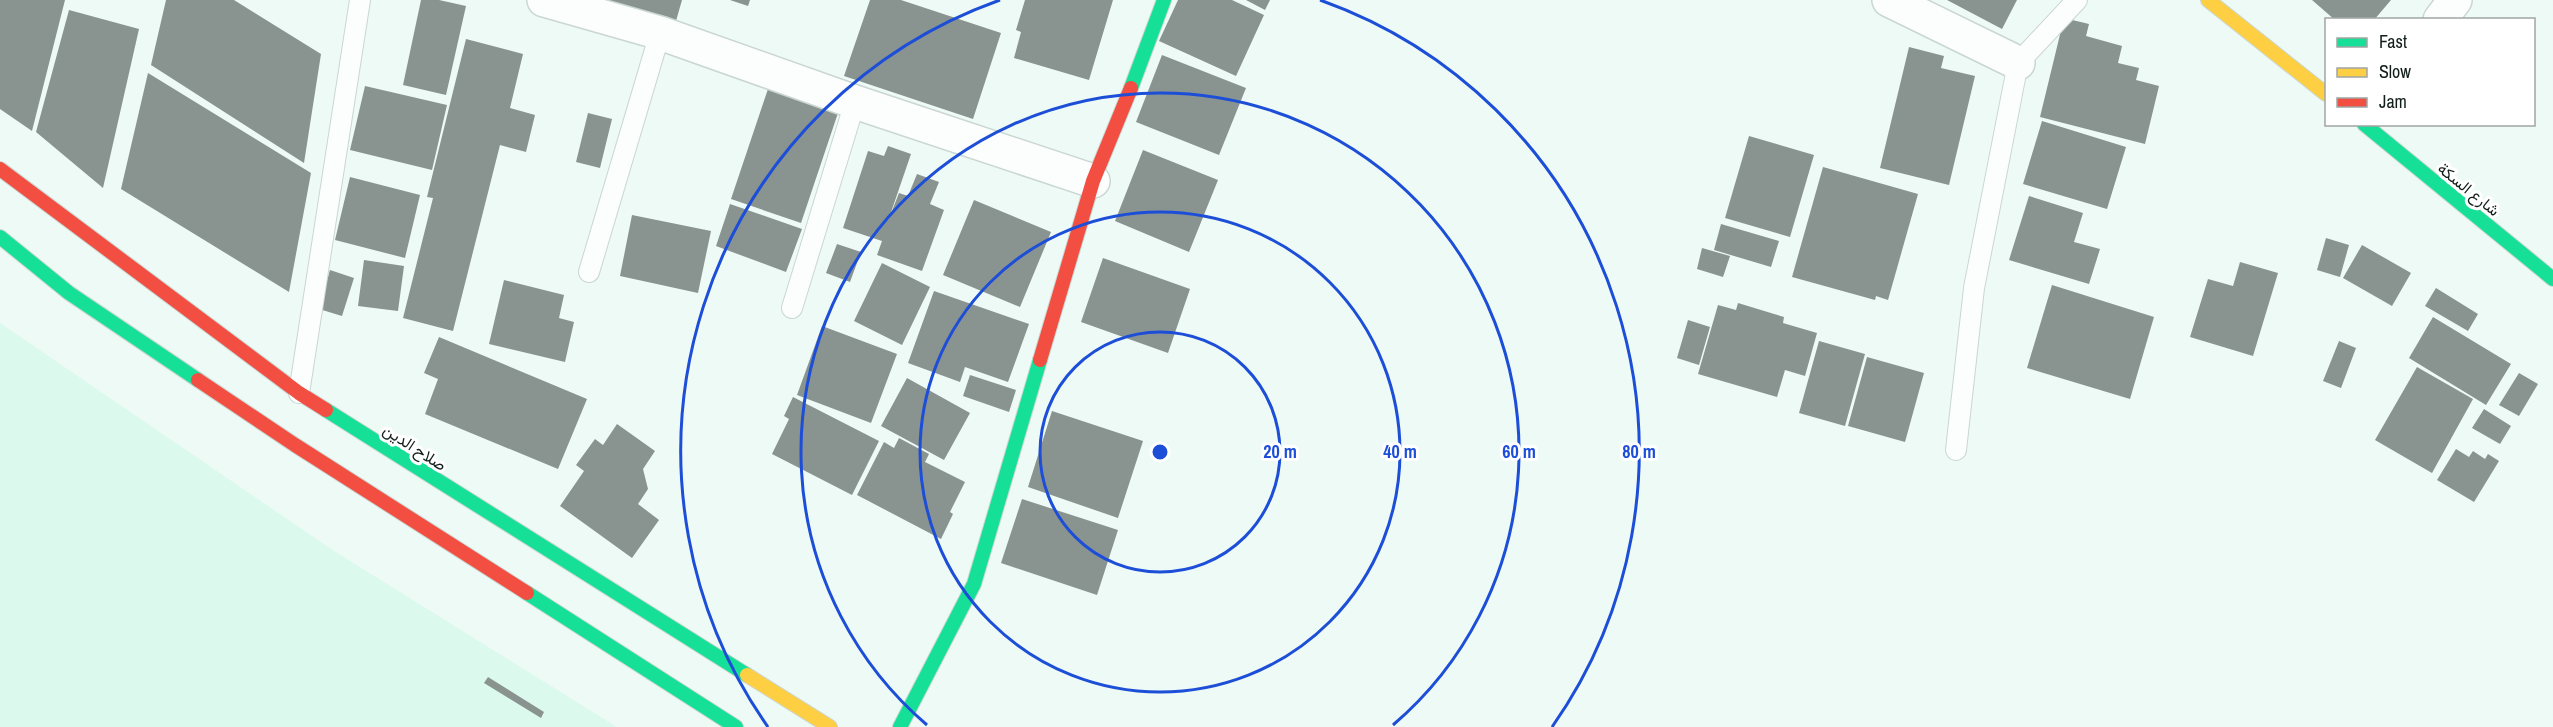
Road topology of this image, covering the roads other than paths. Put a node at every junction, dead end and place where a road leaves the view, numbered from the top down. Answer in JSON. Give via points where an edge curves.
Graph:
{"nodes":[{"id":1,"x":360,"y":0,"type":"edge"},
{"id":2,"x":544,"y":0,"type":"edge"},
{"id":3,"x":1164,"y":0,"type":"edge"},
{"id":4,"x":1889,"y":0,"type":"edge"},
{"id":5,"x":2078,"y":0,"type":"edge"},
{"id":6,"x":2208,"y":0,"type":"edge"},
{"id":7,"x":2455,"y":0,"type":"edge"},
{"id":8,"x":2442,"y":18,"type":"edge"},
{"id":9,"x":660,"y":33,"type":"junction"},
{"id":10,"x":2018,"y":63,"type":"junction"},
{"id":11,"x":2325,"y":93,"type":"edge"},
{"id":12,"x":855,"y":102,"type":"junction"},
{"id":13,"x":2366,"y":126,"type":"edge"},
{"id":14,"x":0,"y":169,"type":"edge"},
{"id":15,"x":1094,"y":181,"type":"junction"},
{"id":16,"x":0,"y":237,"type":"edge"},
{"id":17,"x":589,"y":272,"type":"dead end"},
{"id":18,"x":2553,"y":279,"type":"edge"},
{"id":19,"x":792,"y":308,"type":"dead end"},
{"id":20,"x":299,"y":393,"type":"junction"},
{"id":21,"x":1956,"y":450,"type":"dead end"},
{"id":22,"x":736,"y":727,"type":"edge"},
{"id":23,"x":830,"y":727,"type":"edge"},
{"id":24,"x":900,"y":727,"type":"edge"}],
"edges":[{"from":1,"to":20,"type":"lane"},
{"from":2,"to":9,"type":"street"},
{"from":3,"to":15,"type":"main road"},
{"from":4,"to":10,"type":"street"},
{"from":5,"to":10,"type":"lane"},
{"from":6,"to":11,"type":"main road"},
{"from":7,"to":8,"type":"street"},
{"from":9,"to":12,"type":"street"},
{"from":9,"to":17,"type":"lane"},
{"from":10,"to":21,"type":"lane","via":[[1974,288]]},
{"from":12,"to":15,"type":"street"},
{"from":12,"to":19,"type":"lane"},
{"from":13,"to":18,"type":"main road","name":"شارع السكة"},
{"from":14,"to":20,"type":"main road","name":"صلاح الدين"},
{"from":15,"to":24,"type":"main road","via":[[974,584]]},
{"from":16,"to":22,"type":"main road","via":[[69,294],[295,445]]},
{"from":20,"to":23,"type":"main road","name":"صلاح الدين"}]}
